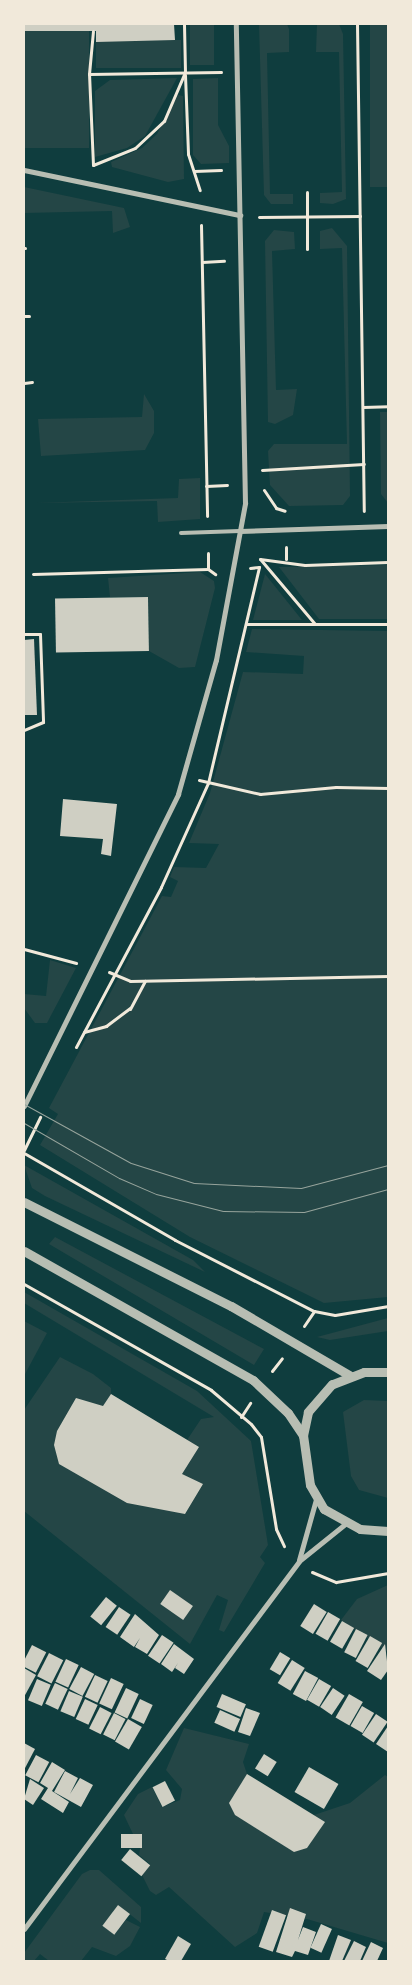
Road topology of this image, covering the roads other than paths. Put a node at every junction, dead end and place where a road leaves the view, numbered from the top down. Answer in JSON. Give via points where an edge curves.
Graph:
{"nodes":[{"id":1,"x":236,"y":24,"type":"edge"},
{"id":2,"x":24,"y":170,"type":"edge"},
{"id":3,"x":240,"y":215,"type":"junction"},
{"id":4,"x":388,"y":526,"type":"edge"},
{"id":5,"x":240,"y":531,"type":"junction"},
{"id":6,"x":181,"y":533,"type":"dead end"},
{"id":7,"x":24,"y":1106,"type":"edge"},
{"id":8,"x":24,"y":1202,"type":"edge"},
{"id":9,"x":24,"y":1251,"type":"edge"},
{"id":10,"x":388,"y":1372,"type":"edge"},
{"id":11,"x":349,"y":1375,"type":"junction"},
{"id":12,"x":302,"y":1435,"type":"junction"},
{"id":13,"x":316,"y":1499,"type":"junction"},
{"id":14,"x":345,"y":1524,"type":"junction"},
{"id":15,"x":386,"y":1532,"type":"edge"},
{"id":16,"x":299,"y":1561,"type":"junction"},
{"id":17,"x":24,"y":1929,"type":"edge"}],
"edges":[{"from":1,"to":3,"type":"street"},
{"from":2,"to":3,"type":"street"},
{"from":3,"to":5,"type":"street","via":[[246,476]]},
{"from":4,"to":5,"type":"street"},
{"from":5,"to":6,"type":"lane"},
{"from":5,"to":7,"type":"street","via":[[216,660],[186,775]]},
{"from":8,"to":11,"type":"street","via":[[206,1293]]},
{"from":9,"to":12,"type":"street","via":[[253,1380],[288,1413]]},
{"from":10,"to":11,"type":"street"},
{"from":11,"to":12,"type":"street","via":[[316,1399]]},
{"from":12,"to":13,"type":"street"},
{"from":13,"to":14,"type":"street"},
{"from":13,"to":16,"type":"street"},
{"from":14,"to":15,"type":"street"},
{"from":14,"to":16,"type":"street"},
{"from":16,"to":17,"type":"street"}]}
